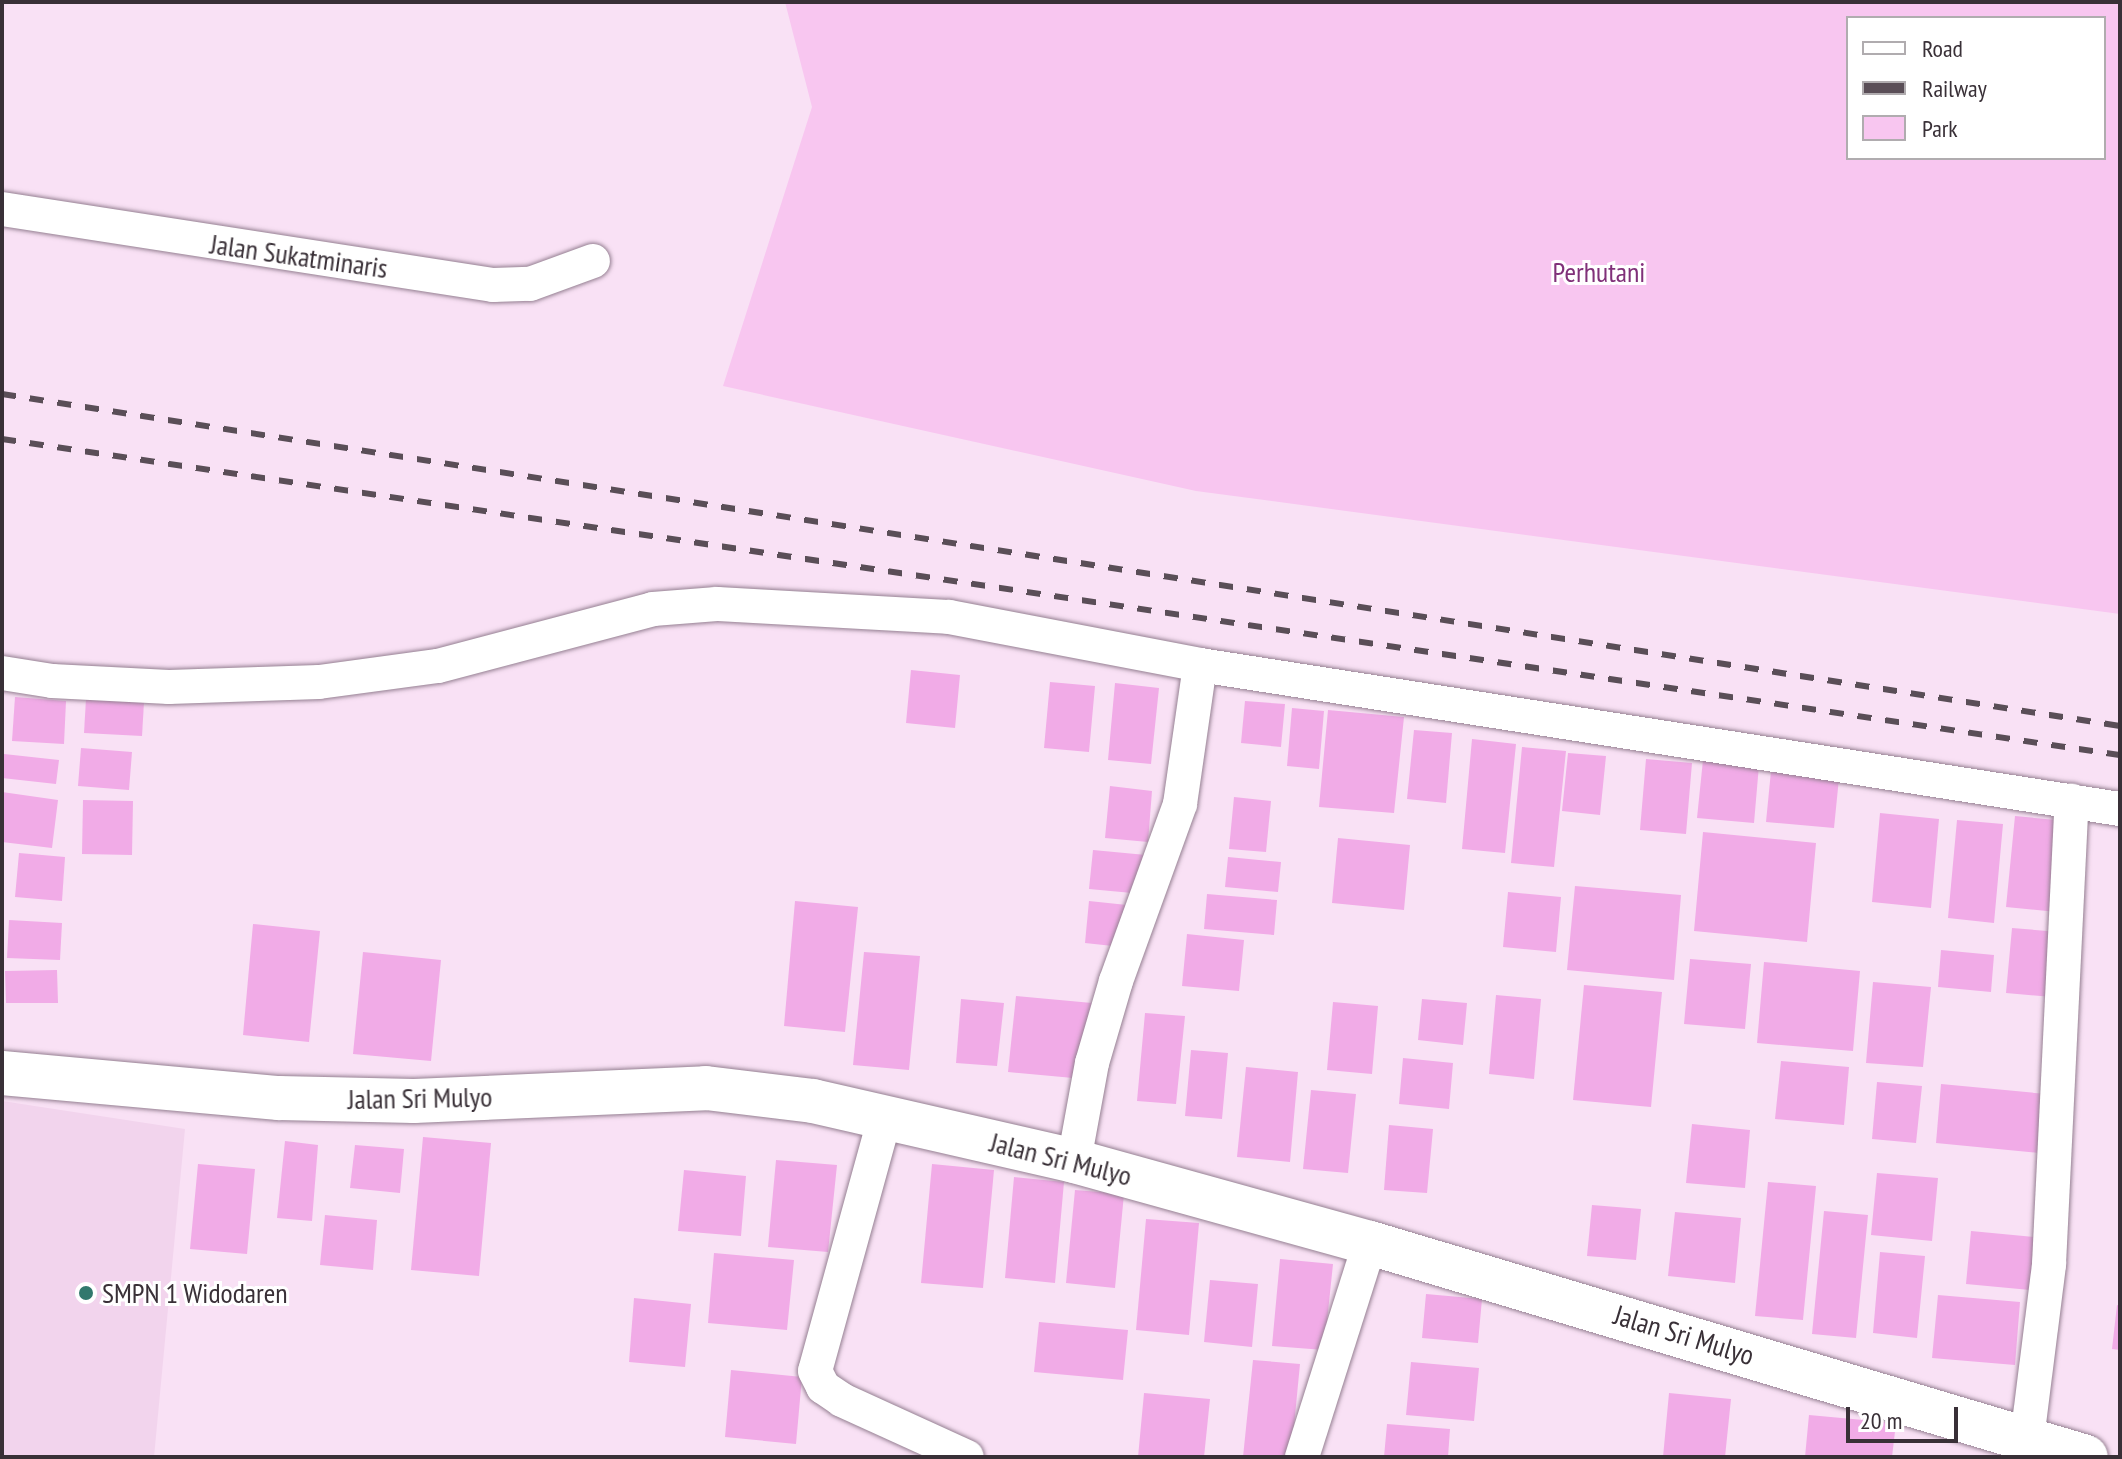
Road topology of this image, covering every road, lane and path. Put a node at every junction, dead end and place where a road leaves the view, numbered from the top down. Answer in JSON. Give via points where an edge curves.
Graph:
{"nodes":[{"id":1,"x":2,"y":209,"type":"edge"},
{"id":2,"x":593,"y":261,"type":"dead end"},
{"id":3,"x":1200,"y":665,"type":"junction"},
{"id":4,"x":2,"y":673,"type":"edge"},
{"id":5,"x":2072,"y":801,"type":"junction"},
{"id":6,"x":2120,"y":809,"type":"edge"},
{"id":7,"x":2,"y":1073,"type":"edge"},
{"id":8,"x":885,"y":1117,"type":"junction"},
{"id":9,"x":1074,"y":1161,"type":"junction"},
{"id":10,"x":1370,"y":1243,"type":"junction"},
{"id":11,"x":2027,"y":1439,"type":"junction"},
{"id":12,"x":967,"y":1457,"type":"edge"},
{"id":13,"x":1302,"y":1457,"type":"edge"},
{"id":14,"x":2086,"y":1457,"type":"edge"}],
"edges":[{"from":1,"to":2,"type":"street","name":"Jalan Sukatminaris","via":[[493,285],[530,284]]},
{"from":3,"to":4,"type":"street","via":[[949,617],[717,604],[653,609],[438,666],[319,682],[169,687]]},
{"from":3,"to":5,"type":"street"},
{"from":3,"to":9,"type":"street","via":[[1180,804],[1112,995],[1092,1063]]},
{"from":5,"to":6,"type":"street"},
{"from":5,"to":11,"type":"street","via":[[2049,1264]]},
{"from":7,"to":8,"type":"main road","name":"Jalan Sri Mulyo","via":[[279,1098],[414,1101],[706,1088],[813,1101]]},
{"from":8,"to":9,"type":"main road","name":"Jalan Sri Mulyo"},
{"from":8,"to":12,"type":"street","via":[[815,1371],[823,1387],[842,1400]]},
{"from":9,"to":10,"type":"main road","name":"Jalan Sri Mulyo"},
{"from":10,"to":11,"type":"main road","name":"Jalan Sri Mulyo"},
{"from":10,"to":13,"type":"street"},
{"from":11,"to":14,"type":"main road","name":"Jalan Sri Mulyo"}]}
